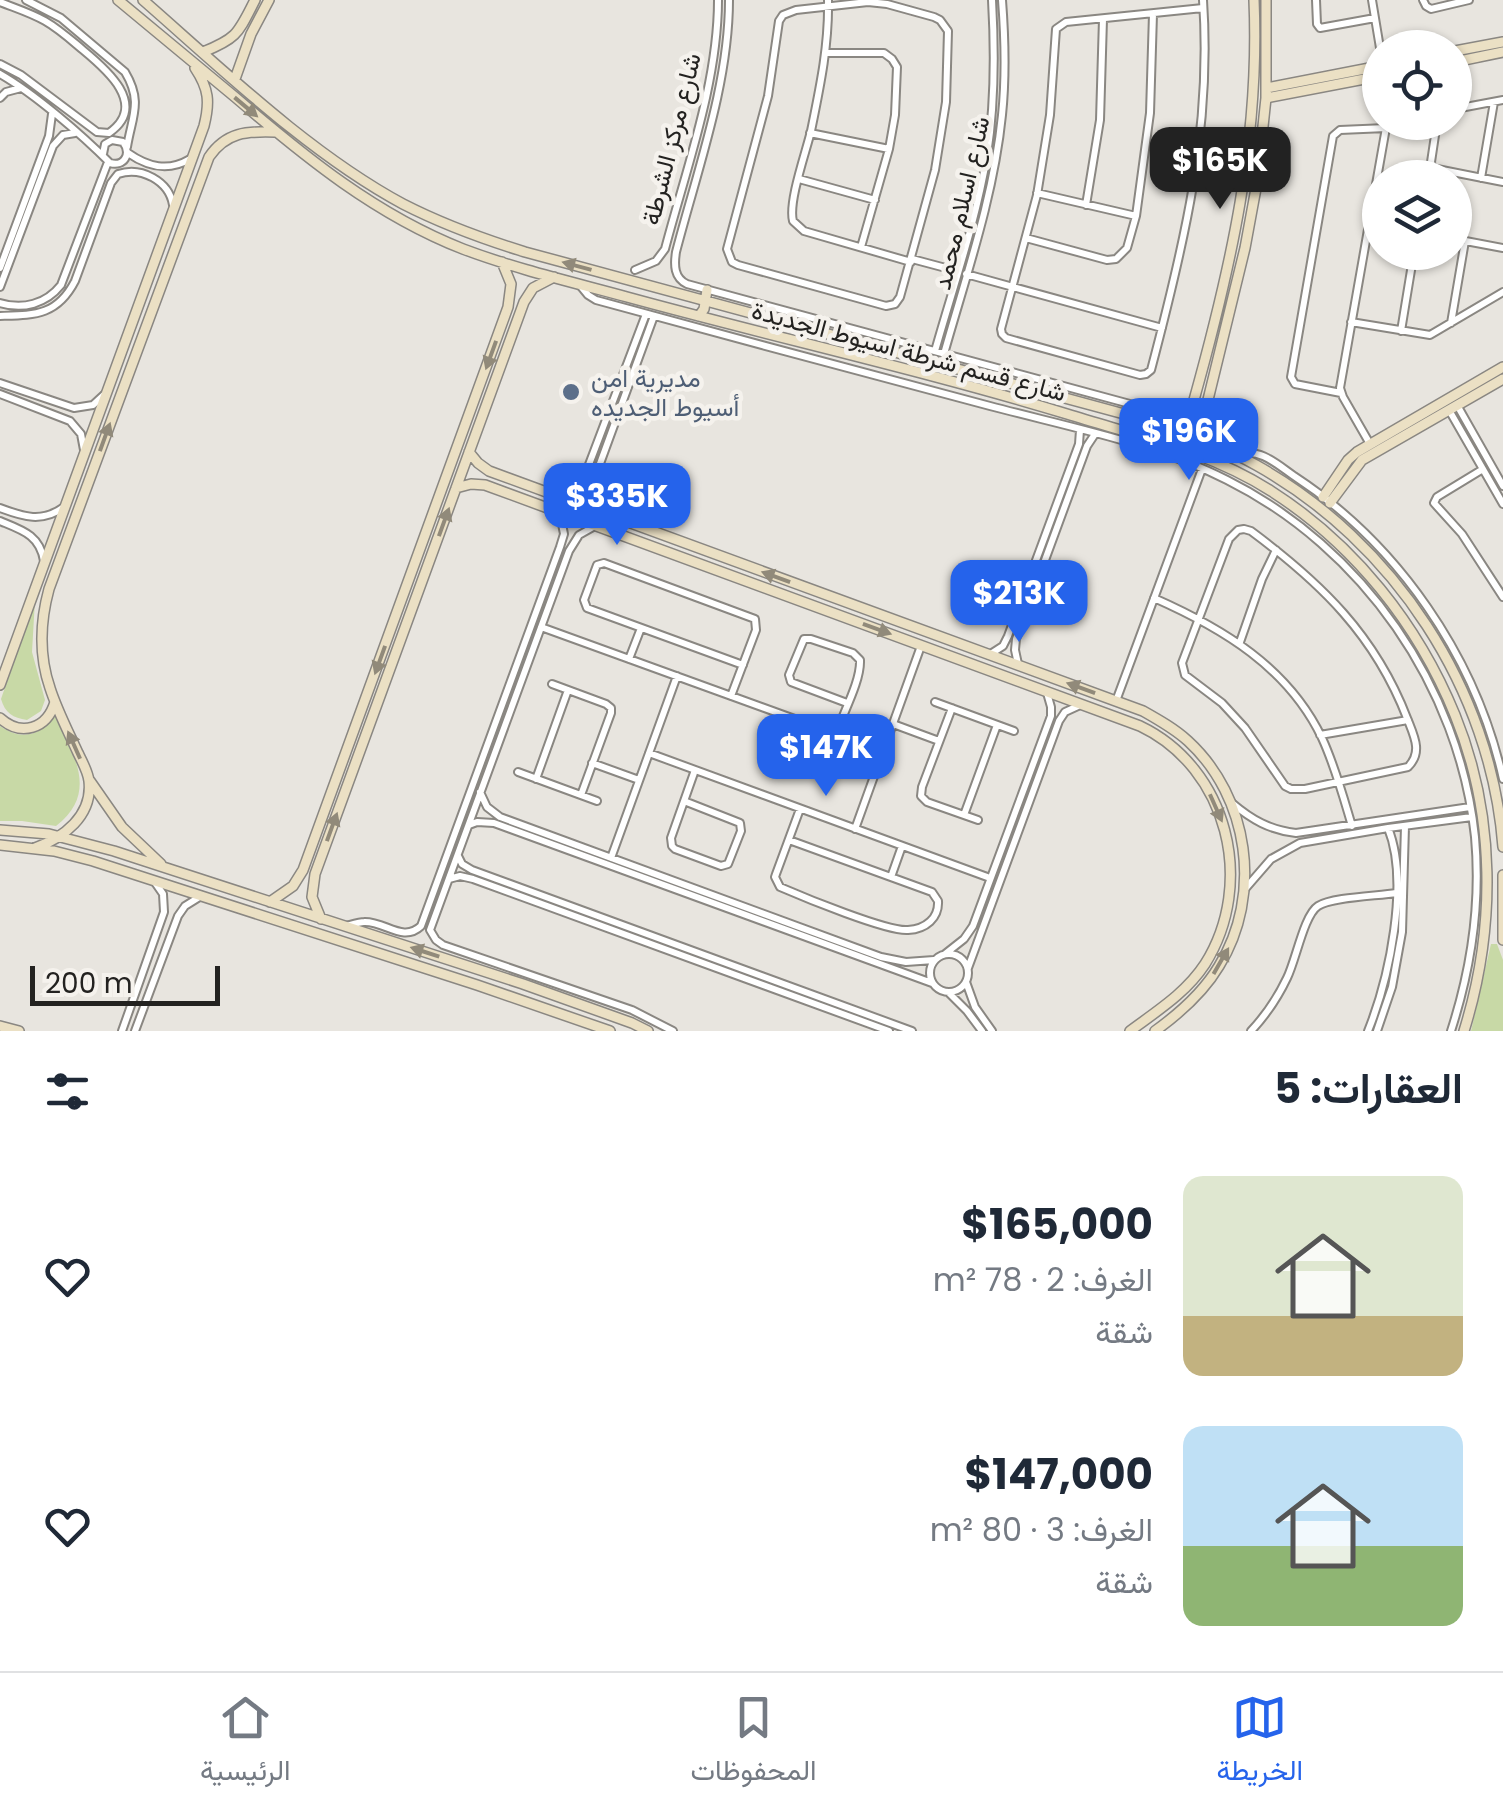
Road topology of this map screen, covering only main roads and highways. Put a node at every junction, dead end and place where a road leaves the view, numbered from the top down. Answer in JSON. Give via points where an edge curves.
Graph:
{"nodes":[{"id":1,"x":118,"y":0,"type":"edge"},
{"id":2,"x":144,"y":0,"type":"edge"},
{"id":3,"x":255,"y":0,"type":"edge"},
{"id":4,"x":269,"y":0,"type":"edge"},
{"id":5,"x":1254,"y":0,"type":"edge"},
{"id":6,"x":1266,"y":0,"type":"edge"},
{"id":7,"x":1503,"y":42,"type":"edge"},
{"id":8,"x":1472,"y":48,"type":"edge"},
{"id":9,"x":203,"y":52,"type":"junction"},
{"id":10,"x":1503,"y":52,"type":"edge"},
{"id":11,"x":188,"y":58,"type":"junction"},
{"id":12,"x":1472,"y":58,"type":"edge"},
{"id":13,"x":1362,"y":70,"type":"edge"},
{"id":14,"x":235,"y":79,"type":"junction"},
{"id":15,"x":1362,"y":79,"type":"edge"},
{"id":16,"x":1266,"y":92,"type":"junction"},
{"id":17,"x":275,"y":132,"type":"junction"},
{"id":18,"x":1251,"y":134,"type":"junction"},
{"id":19,"x":1263,"y":135,"type":"junction"},
{"id":20,"x":194,"y":154,"type":"junction"},
{"id":21,"x":209,"y":157,"type":"junction"},
{"id":22,"x":389,"y":196,"type":"junction"},
{"id":23,"x":405,"y":204,"type":"junction"},
{"id":24,"x":381,"y":209,"type":"junction"},
{"id":25,"x":398,"y":218,"type":"junction"},
{"id":26,"x":502,"y":262,"type":"junction"},
{"id":27,"x":554,"y":276,"type":"junction"},
{"id":28,"x":706,"y":295,"type":"junction"},
{"id":29,"x":137,"y":310,"type":"junction"},
{"id":30,"x":750,"y":313,"type":"junction"},
{"id":31,"x":150,"y":314,"type":"junction"},
{"id":32,"x":699,"y":316,"type":"junction"},
{"id":33,"x":720,"y":322,"type":"junction"},
{"id":34,"x":745,"y":328,"type":"junction"},
{"id":35,"x":717,"y":333,"type":"road end"},
{"id":36,"x":1503,"y":367,"type":"edge"},
{"id":37,"x":1503,"y":378,"type":"edge"},
{"id":38,"x":1003,"y":381,"type":"junction"},
{"id":39,"x":1000,"y":394,"type":"junction"},
{"id":40,"x":1412,"y":426,"type":"junction"},
{"id":41,"x":1171,"y":428,"type":"junction"},
{"id":42,"x":1209,"y":442,"type":"junction"},
{"id":43,"x":469,"y":452,"type":"junction"},
{"id":44,"x":1238,"y":456,"type":"junction"},
{"id":45,"x":1231,"y":470,"type":"junction"},
{"id":46,"x":456,"y":488,"type":"junction"},
{"id":47,"x":1267,"y":488,"type":"junction"},
{"id":48,"x":1260,"y":499,"type":"road end"},
{"id":49,"x":692,"y":547,"type":"junction"},
{"id":50,"x":1366,"y":549,"type":"junction"},
{"id":51,"x":688,"y":560,"type":"junction"},
{"id":52,"x":1356,"y":560,"type":"junction"},
{"id":53,"x":403,"y":594,"type":"junction"},
{"id":54,"x":416,"y":598,"type":"junction"},
{"id":55,"x":945,"y":639,"type":"junction"},
{"id":56,"x":941,"y":653,"type":"junction"},
{"id":57,"x":0,"y":685,"type":"edge"},
{"id":58,"x":55,"y":702,"type":"junction"},
{"id":59,"x":0,"y":718,"type":"edge"},
{"id":60,"x":1206,"y":761,"type":"junction"},
{"id":61,"x":1194,"y":770,"type":"junction"},
{"id":62,"x":89,"y":780,"type":"junction"},
{"id":63,"x":0,"y":830,"type":"edge"},
{"id":64,"x":60,"y":836,"type":"junction"},
{"id":65,"x":3,"y":844,"type":"edge"},
{"id":66,"x":1503,"y":847,"type":"edge"},
{"id":67,"x":35,"y":848,"type":"junction"},
{"id":68,"x":167,"y":869,"type":"junction"},
{"id":69,"x":1503,"y":875,"type":"edge"},
{"id":70,"x":270,"y":902,"type":"junction"},
{"id":71,"x":1502,"y":912,"type":"edge"},
{"id":72,"x":1486,"y":914,"type":"junction"},
{"id":73,"x":322,"y":919,"type":"junction"},
{"id":74,"x":344,"y":926,"type":"junction"},
{"id":75,"x":338,"y":940,"type":"junction"},
{"id":76,"x":1503,"y":940,"type":"edge"},
{"id":77,"x":487,"y":960,"type":"road end"},
{"id":78,"x":484,"y":972,"type":"junction"},
{"id":79,"x":1194,"y":979,"type":"junction"},
{"id":80,"x":523,"y":984,"type":"junction"},
{"id":81,"x":1204,"y":987,"type":"junction"},
{"id":82,"x":518,"y":1000,"type":"junction"},
{"id":83,"x":0,"y":1026,"type":"edge"},
{"id":84,"x":20,"y":1031,"type":"edge"},
{"id":85,"x":610,"y":1031,"type":"edge"},
{"id":86,"x":648,"y":1031,"type":"edge"},
{"id":87,"x":1130,"y":1031,"type":"edge"},
{"id":88,"x":1155,"y":1031,"type":"edge"},
{"id":89,"x":1464,"y":1031,"type":"edge"}],
"edges":[{"from":1,"to":11,"type":"main road","name":"شارع قسم شرطة اسيوط الجديدة"},
{"from":2,"to":9,"type":"main road","name":"شارع قسم شرطة اسيوط الجديدة"},
{"from":3,"to":9,"type":"main road","via":[[236,35]]},
{"from":4,"to":14,"type":"main road"},
{"from":5,"to":18,"type":"main road"},
{"from":6,"to":16,"type":"main road"},
{"from":7,"to":8,"type":"main road"},
{"from":9,"to":14,"type":"main road","name":"شارع قسم شرطة اسيوط الجديدة"},
{"from":10,"to":12,"type":"main road"},
{"from":11,"to":17,"type":"main road","name":"شارع قسم شرطة اسيوط الجديدة","one_way":true},
{"from":11,"to":20,"type":"main road","via":[[209,100]]},
{"from":13,"to":16,"type":"main road"},
{"from":14,"to":22,"type":"main road","name":"شارع قسم شرطة اسيوط الجديدة","via":[[326,155]]},
{"from":15,"to":16,"type":"main road"},
{"from":16,"to":19,"type":"main road"},
{"from":17,"to":21,"type":"main road","via":[[238,134]]},
{"from":17,"to":24,"type":"main road","name":"شارع قسم شرطة اسيوط الجديدة"},
{"from":18,"to":19,"type":"main road"},
{"from":18,"to":41,"type":"main road","via":[[1242,206],[1210,343],[1192,405]]},
{"from":19,"to":42,"type":"main road","via":[[1245,248],[1205,412]]},
{"from":20,"to":21,"type":"main road"},
{"from":20,"to":29,"type":"main road"},
{"from":21,"to":31,"type":"main road"},
{"from":22,"to":23,"type":"main road","name":"شارع قسم شرطة اسيوط الجديدة"},
{"from":22,"to":24,"type":"main road"},
{"from":23,"to":25,"type":"main road"},
{"from":28,"to":23,"type":"main road","name":"شارع قسم شرطة اسيوط الجديدة","one_way":true,"via":[[480,238]]},
{"from":24,"to":25,"type":"main road","name":"شارع قسم شرطة اسيوط الجديدة"},
{"from":25,"to":26,"type":"main road","name":"شارع قسم شرطة اسيوط الجديدة"},
{"from":26,"to":27,"type":"main road","name":"شارع قسم شرطة اسيوط الجديدة"},
{"from":26,"to":53,"type":"main road","one_way":true,"via":[[511,284],[508,307]]},
{"from":27,"to":32,"type":"main road","name":"شارع قسم شرطة اسيوط الجديدة","via":[[657,314]]},
{"from":27,"to":43,"type":"main road","via":[[532,288],[524,302]]},
{"from":28,"to":30,"type":"main road","name":"شارع قسم شرطة اسيوط الجديدة"},
{"from":28,"to":32,"type":"main road"},
{"from":29,"to":31,"type":"main road"},
{"from":29,"to":57,"type":"main road"},
{"from":30,"to":34,"type":"main road"},
{"from":30,"to":38,"type":"main road","name":"شارع قسم شرطة اسيوط الجديدة","via":[[833,330]]},
{"from":58,"to":31,"type":"main road","one_way":true,"via":[[42,646],[45,603]]},
{"from":32,"to":33,"type":"main road","name":"شارع قسم شرطة اسيوط الجديدة"},
{"from":33,"to":34,"type":"main road","name":"شارع قسم شرطة اسيوط الجديدة"},
{"from":33,"to":35,"type":"main road"},
{"from":34,"to":39,"type":"main road","name":"شارع قسم شرطة اسيوط الجديدة"},
{"from":36,"to":40,"type":"main road"},
{"from":37,"to":40,"type":"main road"},
{"from":38,"to":39,"type":"main road"},
{"from":38,"to":41,"type":"main road","name":"شارع قسم شرطة اسيوط الجديدة"},
{"from":39,"to":45,"type":"main road","name":"شارع قسم شرطة اسيوط الجديدة"},
{"from":40,"to":40,"type":"main road","via":[[1360,462],[1326,500],[1350,458]]},
{"from":41,"to":42,"type":"main road","name":"شارع قسم شرطة اسيوط الجديدة"},
{"from":42,"to":44,"type":"main road","name":"شارع قسم شرطة اسيوط الجديدة"},
{"from":43,"to":46,"type":"main road"},
{"from":43,"to":49,"type":"main road","via":[[485,469]]},
{"from":44,"to":45,"type":"main road"},
{"from":44,"to":50,"type":"main road","name":"شارع قسم شرطة اسيوط الجديدة","via":[[1343,521]]},
{"from":45,"to":47,"type":"main road","name":"شارع قسم شرطة اسيوط الجديدة"},
{"from":46,"to":51,"type":"main road","via":[[485,485]]},
{"from":54,"to":46,"type":"main road","one_way":true},
{"from":47,"to":48,"type":"main road"},
{"from":47,"to":52,"type":"main road","name":"شارع قسم شرطة اسيوط الجديدة"},
{"from":49,"to":51,"type":"main road"},
{"from":55,"to":49,"type":"main road","one_way":true},
{"from":50,"to":52,"type":"main road"},
{"from":50,"to":66,"type":"main road","name":"شارع قسم شرطة اسيوط الجديدة","via":[[1431,632],[1461,687],[1481,738]]},
{"from":51,"to":56,"type":"main road","one_way":true},
{"from":52,"to":72,"type":"main road","name":"شارع قسم شرطة اسيوط الجديدة","via":[[1402,616],[1448,698],[1482,810]]},
{"from":53,"to":54,"type":"main road"},
{"from":53,"to":70,"type":"main road","one_way":true,"via":[[303,870]]},
{"from":73,"to":54,"type":"main road","one_way":true,"via":[[312,898],[315,874]]},
{"from":55,"to":56,"type":"main road"},
{"from":60,"to":55,"type":"main road","one_way":true,"via":[[1143,711]]},
{"from":56,"to":61,"type":"main road","via":[[1151,732]]},
{"from":58,"to":59,"type":"main road","via":[[44,722],[31,728]]},
{"from":62,"to":58,"type":"main road","one_way":true},
{"from":60,"to":61,"type":"main road"},
{"from":81,"to":60,"type":"main road","one_way":true,"via":[[1230,946],[1245,890],[1243,844]]},
{"from":61,"to":79,"type":"main road","one_way":true,"via":[[1219,811],[1231,874],[1224,922]]},
{"from":62,"to":64,"type":"main road","via":[[80,816]]},
{"from":62,"to":68,"type":"main road","via":[[122,827]]},
{"from":63,"to":64,"type":"main road"},
{"from":64,"to":67,"type":"main road"},
{"from":64,"to":68,"type":"main road"},
{"from":65,"to":67,"type":"main road"},
{"from":67,"to":75,"type":"main road"},
{"from":68,"to":70,"type":"main road"},
{"from":69,"to":71,"type":"main road"},
{"from":70,"to":73,"type":"main road"},
{"from":71,"to":72,"type":"main road"},
{"from":71,"to":76,"type":"main road"},
{"from":72,"to":89,"type":"main road","name":"شارع قسم شرطة اسيوط الجديدة"},
{"from":73,"to":74,"type":"main road"},
{"from":74,"to":75,"type":"main road"},
{"from":78,"to":74,"type":"main road","one_way":true},
{"from":75,"to":82,"type":"main road"},
{"from":77,"to":78,"type":"main road"},
{"from":78,"to":80,"type":"main road"},
{"from":79,"to":81,"type":"main road"},
{"from":79,"to":87,"type":"main road"},
{"from":80,"to":82,"type":"main road"},
{"from":80,"to":86,"type":"main road"},
{"from":81,"to":88,"type":"main road"},
{"from":82,"to":85,"type":"main road"},
{"from":83,"to":84,"type":"main road"}]}
